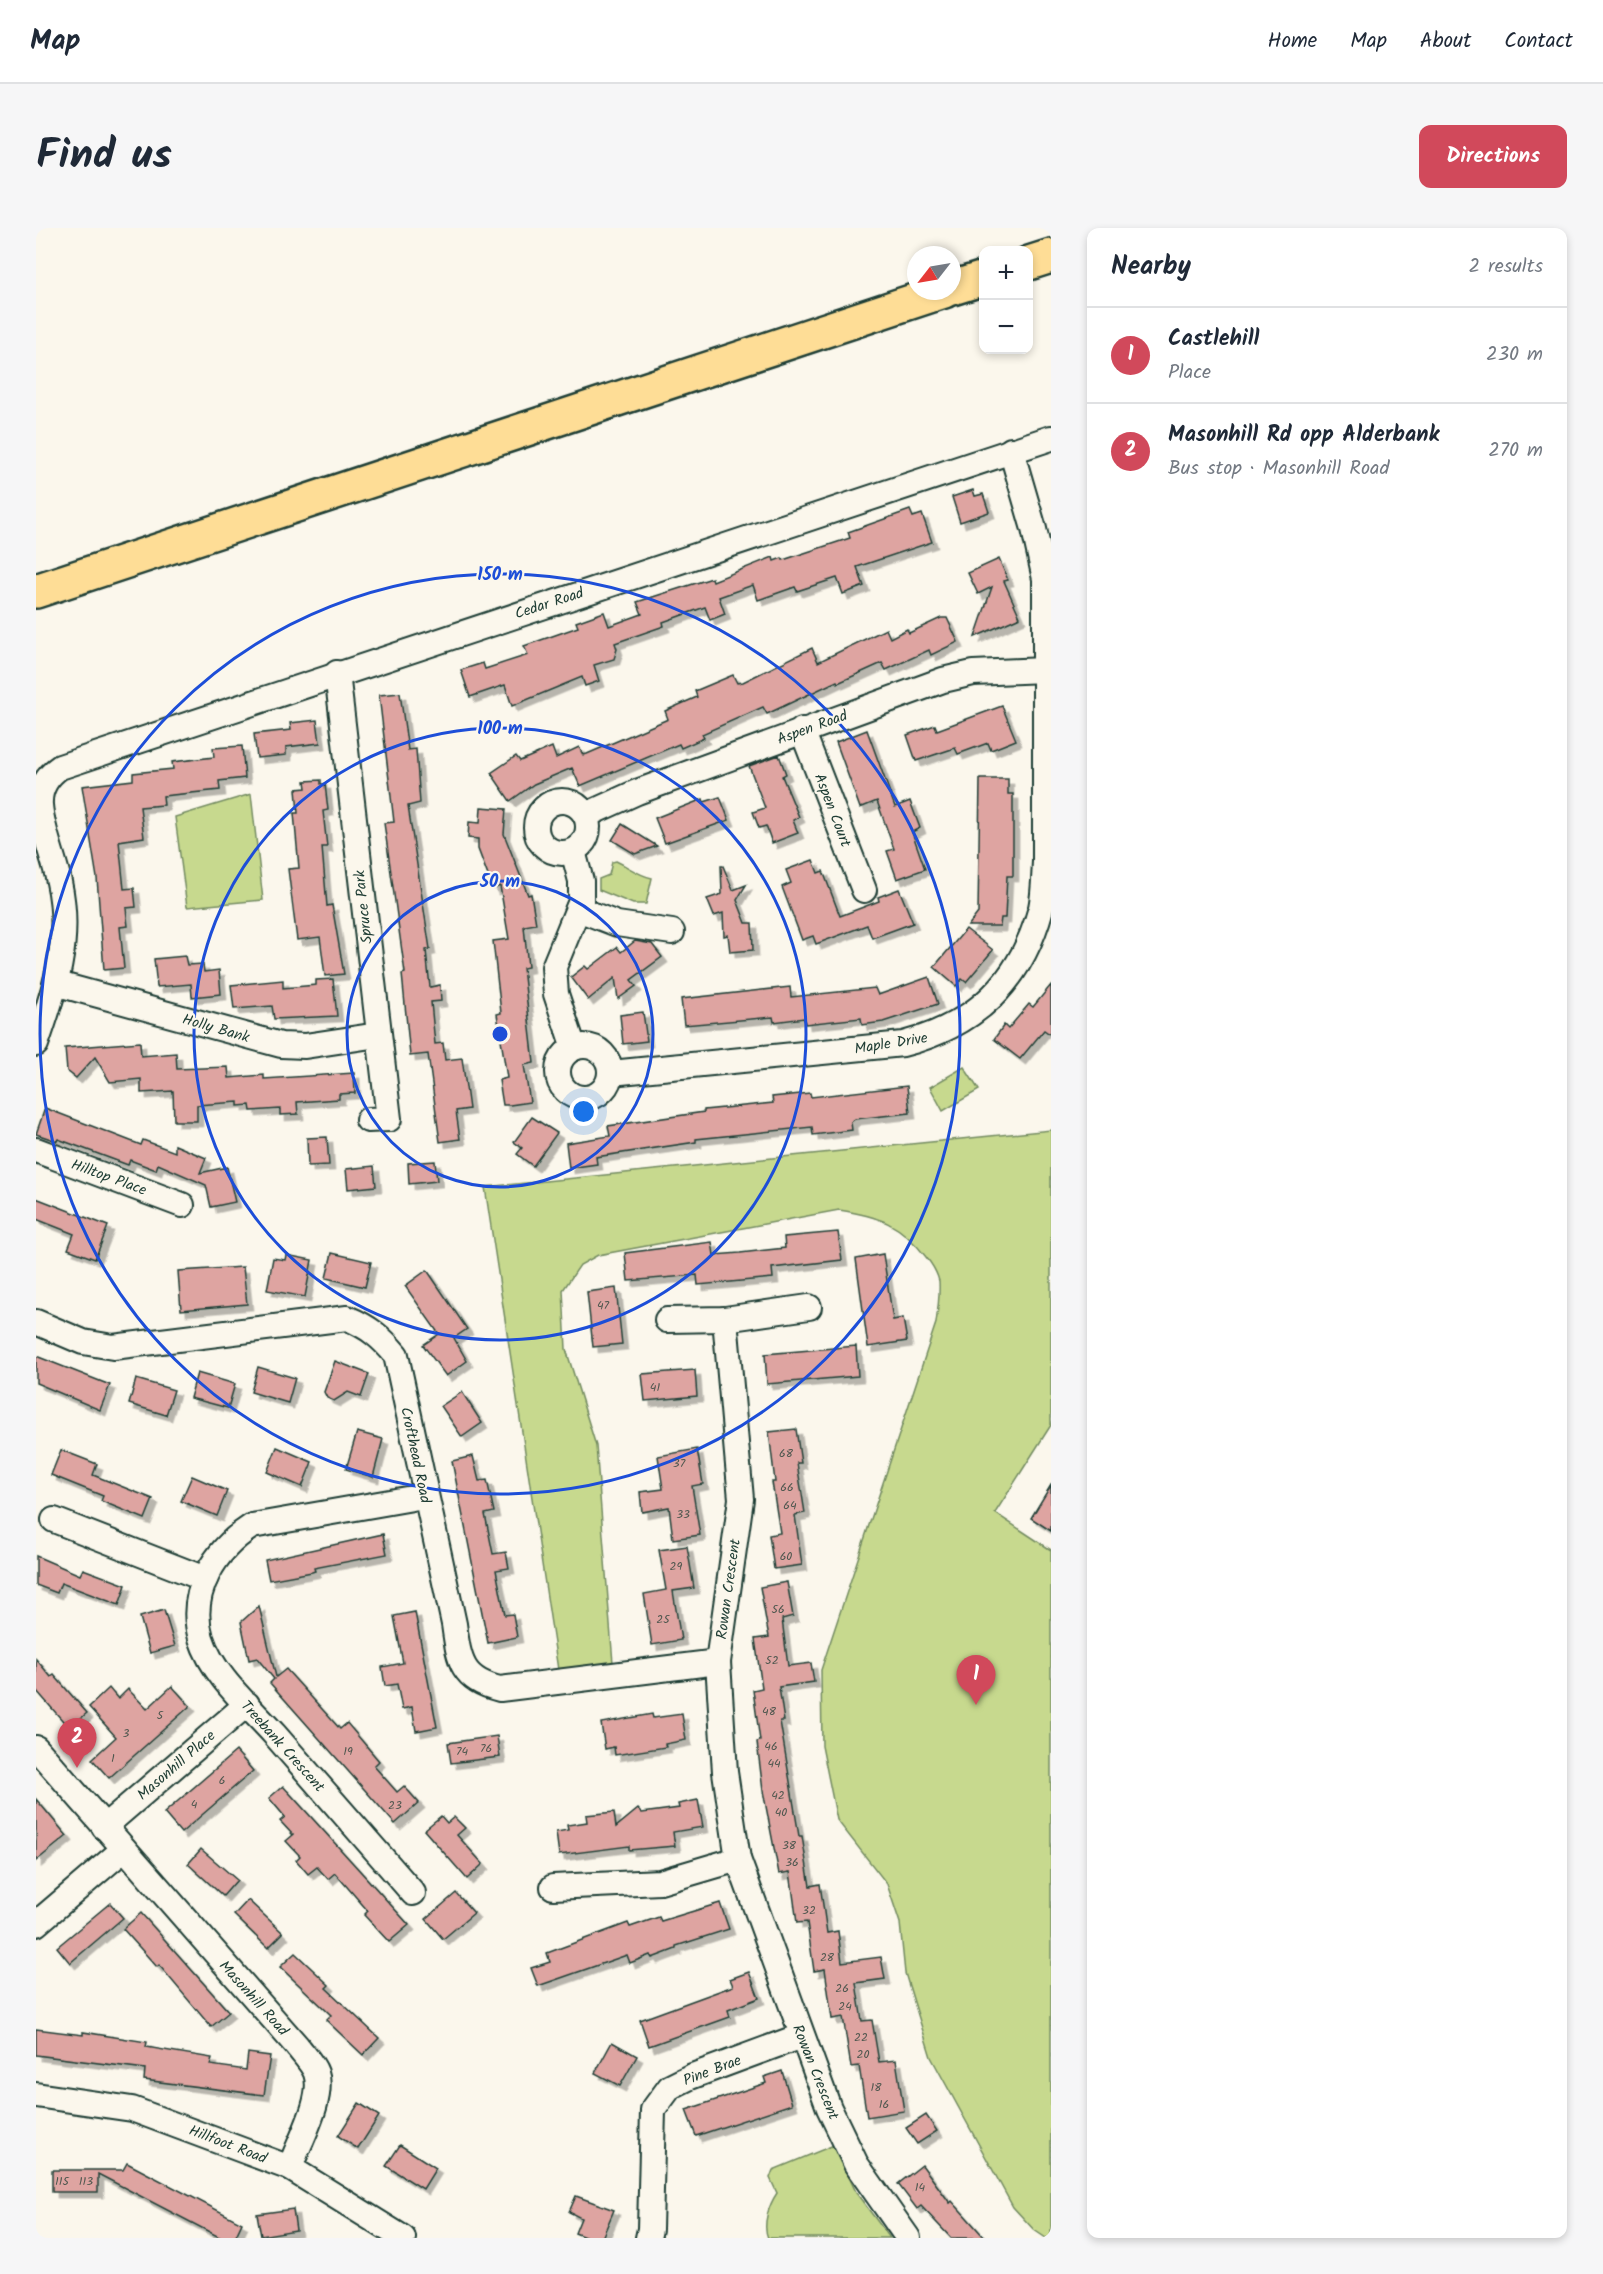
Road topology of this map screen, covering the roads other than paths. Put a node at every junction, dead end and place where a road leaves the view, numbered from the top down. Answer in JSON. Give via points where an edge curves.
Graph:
{"nodes":[{"id":1,"x":1051,"y":256,"type":"edge"},
{"id":2,"x":1033,"y":262,"type":"edge"},
{"id":3,"x":979,"y":280,"type":"edge"},
{"id":4,"x":961,"y":285,"type":"edge"},
{"id":5,"x":917,"y":300,"type":"edge"},
{"id":6,"x":1051,"y":438,"type":"edge"},
{"id":7,"x":1011,"y":450,"type":"junction"},
{"id":8,"x":36,"y":591,"type":"edge"},
{"id":9,"x":1045,"y":670,"type":"junction"},
{"id":10,"x":337,"y":673,"type":"junction"},
{"id":11,"x":802,"y":730,"type":"junction"},
{"id":12,"x":586,"y":815,"type":"junction"},
{"id":13,"x":573,"y":851,"type":"junction"},
{"id":14,"x":864,"y":890,"type":"dead end"},
{"id":15,"x":578,"y":909,"type":"junction"},
{"id":16,"x":672,"y":933,"type":"dead end"},
{"id":17,"x":58,"y":984,"type":"junction"},
{"id":18,"x":378,"y":1035,"type":"junction"},
{"id":19,"x":36,"y":1044,"type":"edge"},
{"id":20,"x":574,"y":1048,"type":"junction"},
{"id":21,"x":611,"y":1073,"type":"junction"},
{"id":22,"x":368,"y":1120,"type":"dead end"},
{"id":23,"x":36,"y":1150,"type":"edge"},
{"id":24,"x":183,"y":1204,"type":"dead end"},
{"id":25,"x":809,"y":1307,"type":"dead end"},
{"id":26,"x":725,"y":1319,"type":"junction"},
{"id":27,"x":667,"y":1320,"type":"dead end"},
{"id":28,"x":36,"y":1322,"type":"edge"},
{"id":29,"x":424,"y":1496,"type":"junction"},
{"id":30,"x":54,"y":1520,"type":"dead end"},
{"id":31,"x":205,"y":1579,"type":"junction"},
{"id":32,"x":718,"y":1662,"type":"junction"},
{"id":33,"x":247,"y":1704,"type":"junction"},
{"id":34,"x":36,"y":1748,"type":"edge"},
{"id":35,"x":104,"y":1827,"type":"junction"},
{"id":36,"x":124,"y":1849,"type":"junction"},
{"id":37,"x":738,"y":1859,"type":"junction"},
{"id":38,"x":553,"y":1887,"type":"dead end"},
{"id":39,"x":413,"y":1893,"type":"dead end"},
{"id":40,"x":36,"y":1924,"type":"edge"},
{"id":41,"x":801,"y":2037,"type":"junction"},
{"id":42,"x":36,"y":2095,"type":"edge"},
{"id":43,"x":290,"y":2168,"type":"junction"},
{"id":44,"x":403,"y":2238,"type":"edge"},
{"id":45,"x":648,"y":2238,"type":"edge"},
{"id":46,"x":908,"y":2238,"type":"edge"}],
"edges":[{"from":1,"to":2,"type":"highway"},
{"from":3,"to":4,"type":"highway"},
{"from":5,"to":8,"type":"highway"},
{"from":6,"to":7,"type":"street","name":"Cedar Road"},
{"from":7,"to":9,"type":"street","name":"Maple Drive","via":[[1045,579]]},
{"from":7,"to":10,"type":"street","name":"Cedar Road"},
{"from":9,"to":11,"type":"street","name":"Aspen Road","via":[[973,673],[943,680]]},
{"from":9,"to":21,"type":"street","name":"Maple Drive","via":[[1045,862],[1041,907],[1014,969],[993,998],[936,1035],[903,1044]]},
{"from":10,"to":17,"type":"street","name":"Cedar Road","via":[[60,767],[50,774],[42,788],[40,805],[60,884],[63,924]]},
{"from":10,"to":18,"type":"street","name":"Spruce Park"},
{"from":11,"to":12,"type":"street","name":"Aspen Road"},
{"from":11,"to":14,"type":"street","name":"Aspen Court"},
{"from":12,"to":13,"type":"street","via":[[587,836]]},
{"from":12,"to":13,"type":"street","via":[[574,803],[556,801],[541,810],[537,818],[537,836],[548,849],[565,854]]},
{"from":13,"to":15,"type":"street","via":[[581,881]]},
{"from":15,"to":16,"type":"street","via":[[616,924]]},
{"from":15,"to":20,"type":"street","via":[[554,967],[556,994]]},
{"from":17,"to":18,"type":"street","name":"Holly Bank","via":[[281,1045],[305,1046]]},
{"from":17,"to":19,"type":"street"},
{"from":18,"to":22,"type":"street","name":"Spruce Park","via":[[389,1119]]},
{"from":20,"to":21,"type":"street","via":[[587,1046],[599,1051],[608,1061]]},
{"from":20,"to":21,"type":"street","via":[[561,1060],[558,1069],[562,1087],[569,1094],[577,1098],[596,1096],[609,1083]]},
{"from":23,"to":24,"type":"street","name":"Hilltop Place"},
{"from":25,"to":26,"type":"street"},
{"from":26,"to":27,"type":"street"},
{"from":26,"to":32,"type":"street","name":"Rowan Crescent","via":[[741,1498]]},
{"from":28,"to":29,"type":"street","name":"Crofthead Road","via":[[83,1342],[113,1347],[346,1318],[366,1326],[396,1356]]},
{"from":29,"to":31,"type":"street","name":"Treebank Crescent","via":[[252,1526],[235,1536],[216,1556]]},
{"from":29,"to":32,"type":"street","name":"Crofthead Road","via":[[458,1654],[466,1672],[481,1685],[524,1688]]},
{"from":30,"to":31,"type":"street"},
{"from":31,"to":33,"type":"street","name":"Treebank Crescent","via":[[199,1606],[200,1636],[224,1679]]},
{"from":32,"to":37,"type":"street","name":"Rowan Crescent","via":[[725,1772]]},
{"from":33,"to":35,"type":"street","name":"Masonhill Place"},
{"from":33,"to":39,"type":"street","name":"Treebank Crescent"},
{"from":34,"to":35,"type":"street","name":"Masonhill Road"},
{"from":35,"to":36,"type":"street","name":"Masonhill Road"},
{"from":36,"to":40,"type":"street"},
{"from":36,"to":43,"type":"street","name":"Masonhill Road","via":[[297,2046],[316,2073],[318,2090],[312,2112]]},
{"from":37,"to":38,"type":"street","via":[[660,1882]]},
{"from":37,"to":41,"type":"street","name":"Rowan Crescent"},
{"from":41,"to":45,"type":"street","name":"Pine Brae","via":[[670,2087],[653,2110]]},
{"from":41,"to":46,"type":"street","name":"Rowan Crescent","via":[[856,2164]]},
{"from":42,"to":43,"type":"street","name":"Hillfoot Road","via":[[132,2109]]},
{"from":43,"to":44,"type":"street","name":"Hillfoot Road"}]}
